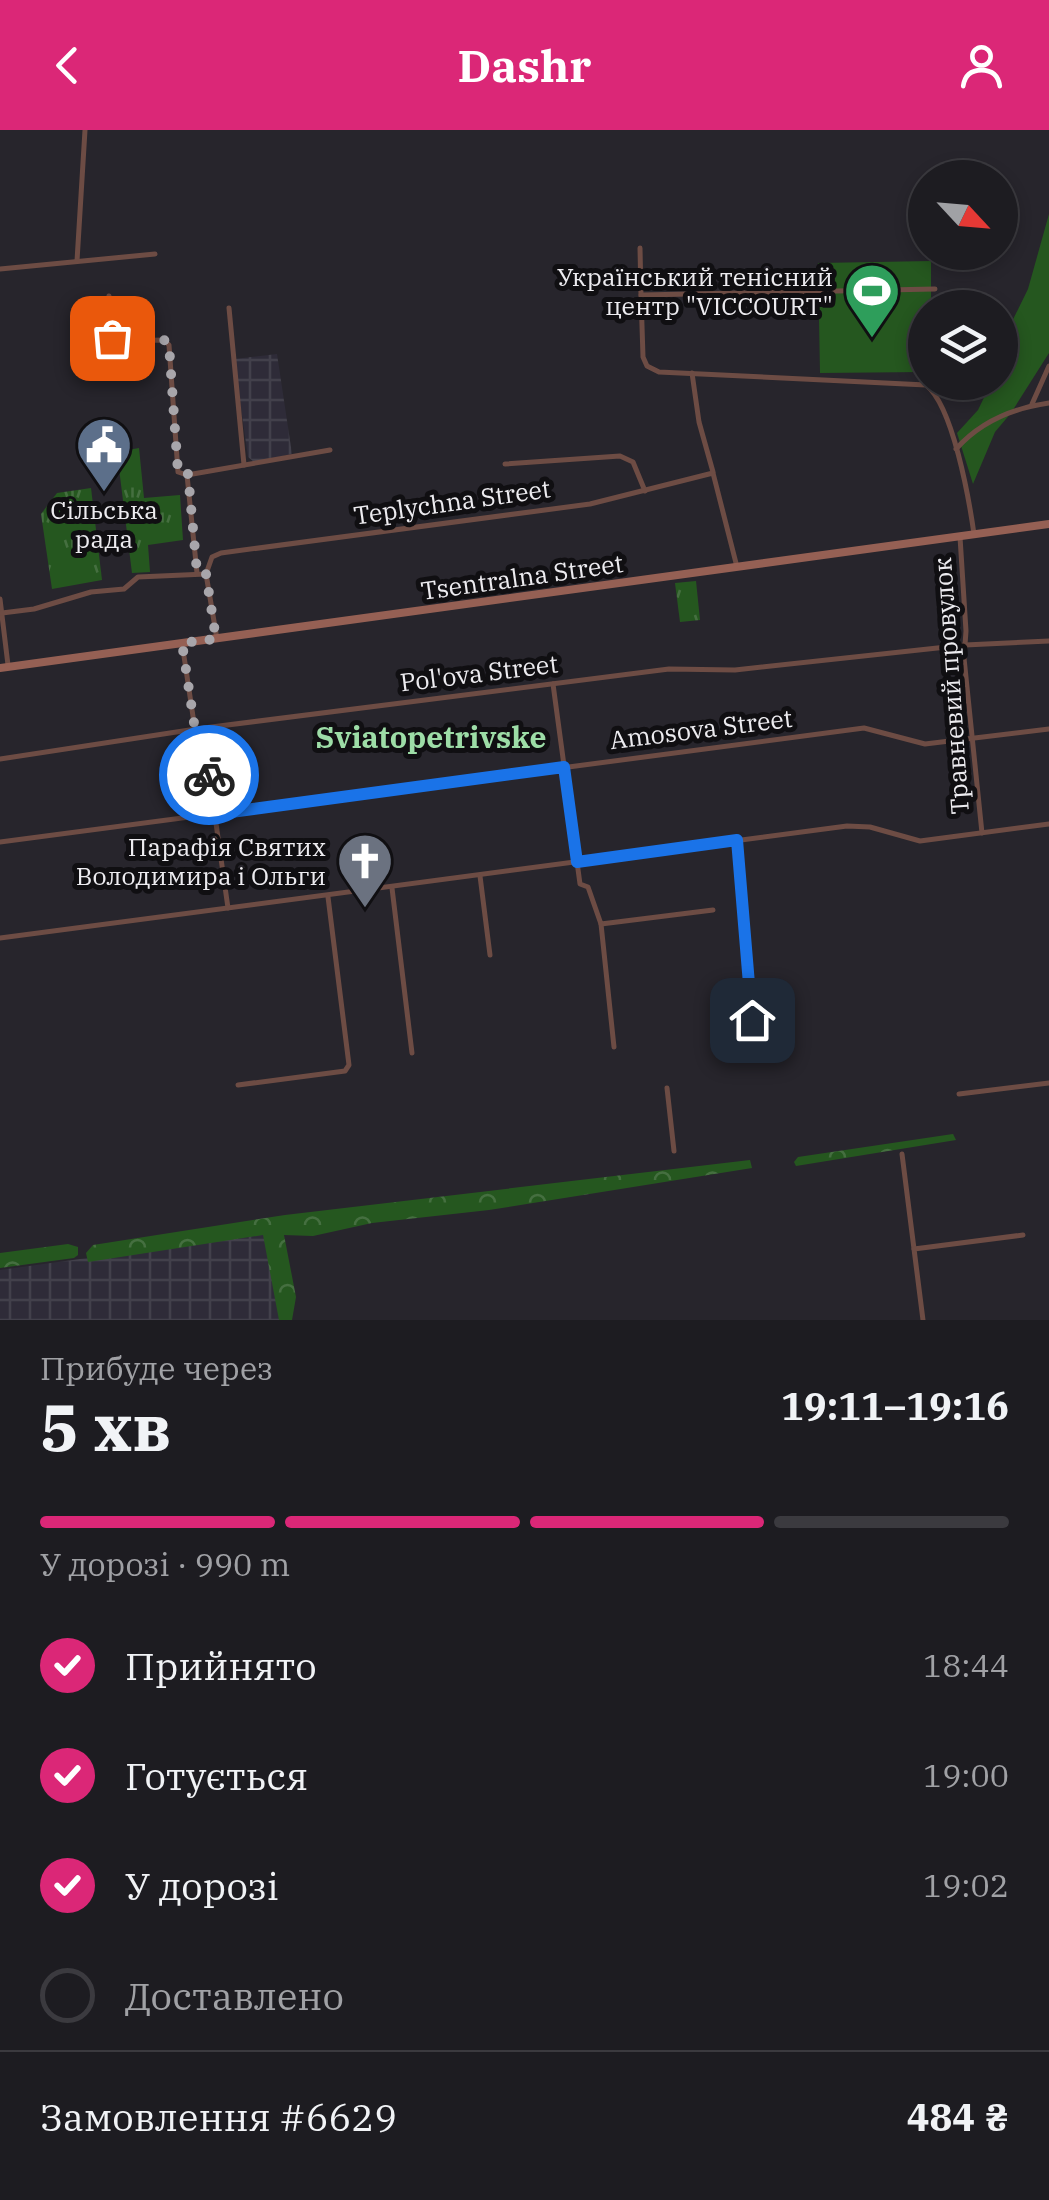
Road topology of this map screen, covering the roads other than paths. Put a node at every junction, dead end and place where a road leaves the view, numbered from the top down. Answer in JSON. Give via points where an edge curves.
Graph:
{"nodes":[{"id":1,"x":85,"y":130,"type":"edge"},
{"id":2,"x":640,"y":248,"type":"dead end"},
{"id":3,"x":155,"y":254,"type":"dead end"},
{"id":4,"x":77,"y":261,"type":"junction"},
{"id":5,"x":0,"y":269,"type":"edge"},
{"id":6,"x":935,"y":289,"type":"dead end"},
{"id":7,"x":641,"y":295,"type":"junction"},
{"id":8,"x":109,"y":296,"type":"dead end"},
{"id":9,"x":228,"y":308,"type":"dead end"},
{"id":10,"x":1049,"y":366,"type":"edge"},
{"id":11,"x":692,"y":373,"type":"junction"},
{"id":12,"x":1049,"y":402,"type":"edge"},
{"id":13,"x":1031,"y":405,"type":"junction"},
{"id":14,"x":330,"y":450,"type":"dead end"},
{"id":15,"x":955,"y":450,"type":"junction"},
{"id":16,"x":505,"y":464,"type":"dead end"},
{"id":17,"x":244,"y":465,"type":"junction"},
{"id":18,"x":713,"y":472,"type":"junction"},
{"id":19,"x":188,"y":474,"type":"junction"},
{"id":20,"x":645,"y":492,"type":"junction"},
{"id":21,"x":1049,"y":524,"type":"edge"},
{"id":22,"x":974,"y":534,"type":"junction"},
{"id":23,"x":960,"y":536,"type":"junction"},
{"id":24,"x":737,"y":567,"type":"junction"},
{"id":25,"x":197,"y":572,"type":"junction"},
{"id":26,"x":206,"y":574,"type":"junction"},
{"id":27,"x":0,"y":599,"type":"edge"},
{"id":28,"x":2,"y":612,"type":"edge"},
{"id":29,"x":216,"y":639,"type":"junction"},
{"id":30,"x":1049,"y":640,"type":"edge"},
{"id":31,"x":182,"y":643,"type":"junction"},
{"id":32,"x":965,"y":645,"type":"junction"},
{"id":33,"x":4,"y":667,"type":"edge"},
{"id":34,"x":553,"y":684,"type":"junction"},
{"id":35,"x":196,"y":729,"type":"junction"},
{"id":36,"x":1049,"y":730,"type":"edge"},
{"id":37,"x":971,"y":739,"type":"junction"},
{"id":38,"x":0,"y":760,"type":"edge"},
{"id":39,"x":564,"y":767,"type":"junction"},
{"id":40,"x":216,"y":814,"type":"junction"},
{"id":41,"x":1049,"y":824,"type":"edge"},
{"id":42,"x":982,"y":833,"type":"junction"},
{"id":43,"x":737,"y":840,"type":"junction"},
{"id":44,"x":0,"y":842,"type":"edge"},
{"id":45,"x":577,"y":862,"type":"junction"},
{"id":46,"x":480,"y":876,"type":"junction"},
{"id":47,"x":392,"y":888,"type":"junction"},
{"id":48,"x":328,"y":896,"type":"junction"},
{"id":49,"x":228,"y":908,"type":"junction"},
{"id":50,"x":713,"y":910,"type":"dead end"},
{"id":51,"x":600,"y":924,"type":"junction"},
{"id":52,"x":0,"y":938,"type":"edge"},
{"id":53,"x":490,"y":955,"type":"dead end"},
{"id":54,"x":752,"y":1020,"type":"dead end"},
{"id":55,"x":614,"y":1048,"type":"dead end"},
{"id":56,"x":412,"y":1052,"type":"dead end"},
{"id":57,"x":1049,"y":1083,"type":"edge"},
{"id":58,"x":238,"y":1084,"type":"dead end"},
{"id":59,"x":667,"y":1088,"type":"dead end"},
{"id":60,"x":960,"y":1094,"type":"dead end"},
{"id":61,"x":674,"y":1151,"type":"dead end"},
{"id":62,"x":902,"y":1154,"type":"dead end"},
{"id":63,"x":1023,"y":1235,"type":"dead end"},
{"id":64,"x":914,"y":1249,"type":"junction"},
{"id":65,"x":922,"y":1320,"type":"edge"}],
"edges":[{"from":1,"to":4,"type":"street"},
{"from":2,"to":7,"type":"street"},
{"from":3,"to":4,"type":"street"},
{"from":4,"to":5,"type":"street"},
{"from":6,"to":7,"type":"street"},
{"from":7,"to":11,"type":"street","via":[[647,366]]},
{"from":8,"to":19,"type":"street","via":[[116,342],[169,345],[178,472]]},
{"from":9,"to":17,"type":"street"},
{"from":10,"to":13,"type":"street"},
{"from":11,"to":15,"type":"street","via":[[926,385],[938,396]]},
{"from":11,"to":18,"type":"street"},
{"from":12,"to":13,"type":"street"},
{"from":13,"to":15,"type":"street","via":[[992,420]]},
{"from":14,"to":17,"type":"street"},
{"from":15,"to":22,"type":"street"},
{"from":16,"to":20,"type":"street","via":[[620,456],[632,462]]},
{"from":17,"to":19,"type":"street"},
{"from":18,"to":20,"type":"street","name":"Teplychna Street"},
{"from":18,"to":24,"type":"street"},
{"from":19,"to":25,"type":"street"},
{"from":20,"to":26,"type":"street","name":"Teplychna Street","via":[[221,553]]},
{"from":21,"to":22,"type":"main road","name":"Tsentralna Street"},
{"from":22,"to":23,"type":"main road","name":"Tsentralna Street"},
{"from":23,"to":24,"type":"main road","name":"Tsentralna Street"},
{"from":23,"to":32,"type":"street","name":"Травневий провулок"},
{"from":24,"to":29,"type":"main road","name":"Tsentralna Street"},
{"from":25,"to":26,"type":"street"},
{"from":25,"to":28,"type":"street","via":[[138,577],[124,589]]},
{"from":26,"to":29,"type":"street"},
{"from":27,"to":28,"type":"street"},
{"from":28,"to":33,"type":"street"},
{"from":29,"to":31,"type":"main road","name":"Tsentralna Street"},
{"from":30,"to":32,"type":"street","name":"Pol'ova Street"},
{"from":31,"to":33,"type":"main road","name":"Tsentralna Street"},
{"from":31,"to":35,"type":"street"},
{"from":32,"to":34,"type":"street","name":"Pol'ova Street"},
{"from":32,"to":37,"type":"street","name":"Травневий провулок"},
{"from":34,"to":35,"type":"street","name":"Pol'ova Street"},
{"from":34,"to":39,"type":"street"},
{"from":35,"to":38,"type":"street","name":"Pol'ova Street"},
{"from":35,"to":40,"type":"street"},
{"from":36,"to":37,"type":"street","name":"Amosova Street"},
{"from":37,"to":39,"type":"street","name":"Amosova Street","via":[[925,744],[864,728]]},
{"from":37,"to":42,"type":"street","name":"Травневий провулок"},
{"from":39,"to":40,"type":"street","name":"Amosova Street"},
{"from":39,"to":45,"type":"street"},
{"from":40,"to":44,"type":"street","name":"Amosova Street"},
{"from":40,"to":49,"type":"street"},
{"from":41,"to":42,"type":"street"},
{"from":42,"to":43,"type":"street","via":[[920,841],[855,826]]},
{"from":43,"to":45,"type":"street"},
{"from":43,"to":54,"type":"street"},
{"from":45,"to":46,"type":"street"},
{"from":45,"to":51,"type":"street"},
{"from":46,"to":47,"type":"street"},
{"from":46,"to":53,"type":"street"},
{"from":47,"to":48,"type":"street"},
{"from":47,"to":56,"type":"street"},
{"from":48,"to":49,"type":"street"},
{"from":48,"to":58,"type":"street","via":[[349,1065],[345,1071]]},
{"from":49,"to":52,"type":"street"},
{"from":50,"to":51,"type":"street"},
{"from":51,"to":55,"type":"street"},
{"from":57,"to":60,"type":"street"},
{"from":59,"to":61,"type":"street"},
{"from":62,"to":64,"type":"street"},
{"from":63,"to":64,"type":"street"},
{"from":64,"to":65,"type":"street"}]}
